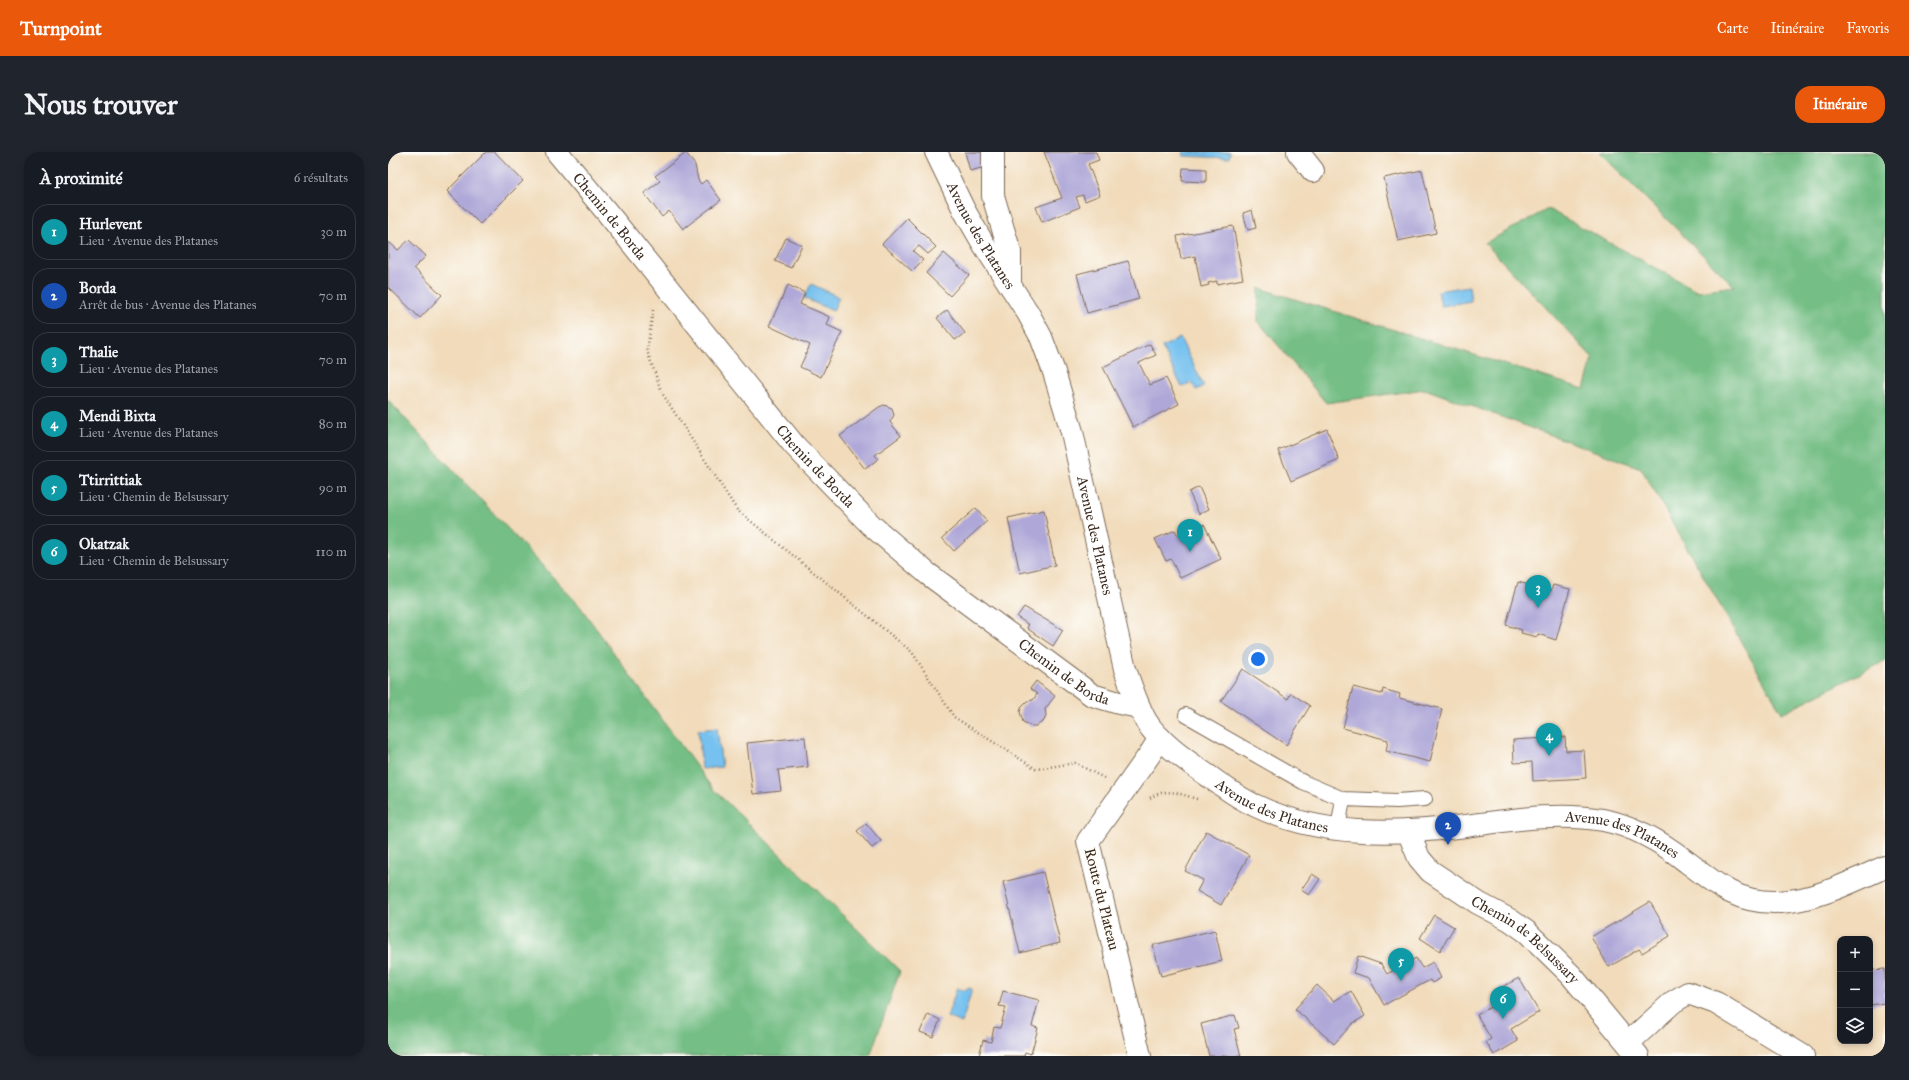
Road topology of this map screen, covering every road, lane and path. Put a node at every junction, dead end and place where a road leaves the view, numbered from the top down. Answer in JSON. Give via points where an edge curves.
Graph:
{"nodes":[{"id":1,"x":557,"y":152,"type":"edge"},
{"id":2,"x":936,"y":152,"type":"edge"},
{"id":3,"x":993,"y":152,"type":"edge"},
{"id":4,"x":1298,"y":152,"type":"edge"},
{"id":5,"x":1313,"y":171,"type":"dead end"},
{"id":6,"x":1010,"y":284,"type":"junction"},
{"id":7,"x":654,"y":304,"type":"dead end"},
{"id":8,"x":1139,"y":706,"type":"junction"},
{"id":9,"x":1186,"y":715,"type":"dead end"},
{"id":10,"x":1160,"y":738,"type":"junction"},
{"id":11,"x":1106,"y":779,"type":"dead end"},
{"id":12,"x":1425,"y":798,"type":"dead end"},
{"id":13,"x":1343,"y":799,"type":"junction"},
{"id":14,"x":1338,"y":829,"type":"junction"},
{"id":15,"x":1408,"y":831,"type":"junction"},
{"id":16,"x":1885,"y":867,"type":"edge"},
{"id":17,"x":1633,"y":1049,"type":"edge"},
{"id":18,"x":1140,"y":1056,"type":"edge"},
{"id":19,"x":1803,"y":1056,"type":"edge"}],
"edges":[{"from":1,"to":8,"type":"street","name":"Chemin de Borda","via":[[794,445],[871,525],[928,574],[1092,695]]},
{"from":2,"to":6,"type":"street","name":"Avenue des Platanes","via":[[964,210]]},
{"from":3,"to":6,"type":"street","via":[[993,196],[1010,252]]},
{"from":4,"to":5,"type":"street"},
{"from":6,"to":8,"type":"street","name":"Avenue des Platanes","via":[[1041,337],[1057,380],[1072,432],[1125,669]]},
{"from":7,"to":11,"type":"path","via":[[647,351],[662,393],[737,510],[912,652],[954,717],[1036,769],[1075,763]]},
{"from":8,"to":10,"type":"street","name":"Avenue des Platanes","via":[[1147,723]]},
{"from":9,"to":13,"type":"lane","name":"Avenue des Platanes","via":[[1303,782]]},
{"from":10,"to":14,"type":"street","name":"Avenue des Platanes","via":[[1199,770],[1255,806],[1297,821]]},
{"from":10,"to":18,"type":"street","name":"Route du Plateau","via":[[1088,841]]},
{"from":12,"to":13,"type":"lane","name":"Avenue des Platanes","via":[[1397,801]]},
{"from":13,"to":14,"type":"lane","name":"Avenue des Platanes"},
{"from":14,"to":15,"type":"street","name":"Avenue des Platanes"},
{"from":15,"to":16,"type":"street","name":"Avenue des Platanes","via":[[1539,818],[1576,817],[1603,820],[1623,825],[1669,848],[1730,892],[1751,900],[1770,903],[1799,900],[1830,891]]},
{"from":15,"to":17,"type":"street","name":"Chemin de Belsussary","via":[[1419,858],[1430,871],[1527,932],[1571,976]]},
{"from":17,"to":19,"type":"street","via":[[1672,1002],[1688,994],[1716,1003]]}]}
